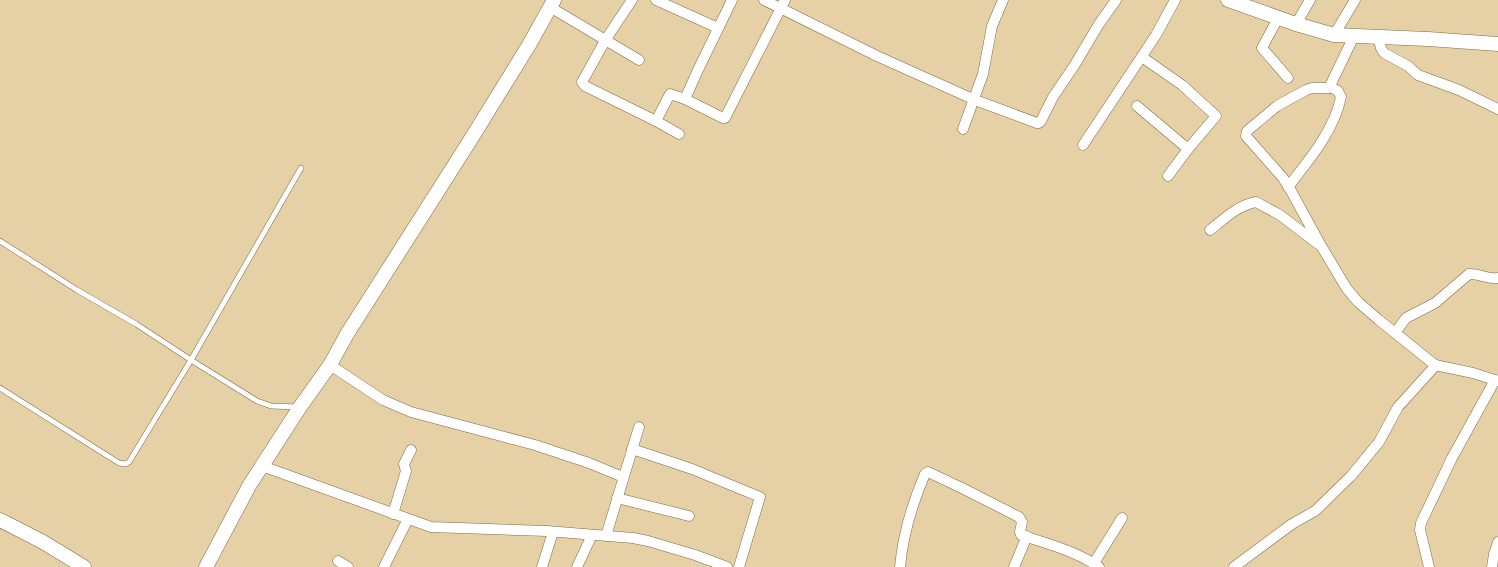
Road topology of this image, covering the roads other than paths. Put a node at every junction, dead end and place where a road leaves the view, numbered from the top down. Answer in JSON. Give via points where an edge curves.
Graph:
{"nodes":[{"id":1,"x":632,"y":0,"type":"edge"},
{"id":2,"x":656,"y":0,"type":"edge"},
{"id":3,"x":732,"y":0,"type":"edge"},
{"id":4,"x":764,"y":0,"type":"edge"},
{"id":5,"x":1003,"y":0,"type":"edge"},
{"id":6,"x":1116,"y":0,"type":"edge"},
{"id":7,"x":1176,"y":0,"type":"edge"},
{"id":8,"x":1228,"y":0,"type":"edge"},
{"id":9,"x":1310,"y":0,"type":"edge"},
{"id":10,"x":1355,"y":0,"type":"edge"},
{"id":11,"x":552,"y":4,"type":"edge"},
{"id":12,"x":784,"y":4,"type":"edge"},
{"id":13,"x":1278,"y":18,"type":"junction"},
{"id":14,"x":1296,"y":24,"type":"junction"},
{"id":15,"x":718,"y":28,"type":"junction"},
{"id":16,"x":1334,"y":35,"type":"junction"},
{"id":17,"x":1354,"y":36,"type":"junction"},
{"id":18,"x":1378,"y":37,"type":"junction"},
{"id":19,"x":606,"y":39,"type":"junction"},
{"id":20,"x":1498,"y":44,"type":"edge"},
{"id":21,"x":1142,"y":57,"type":"junction"},
{"id":22,"x":639,"y":60,"type":"dead end"},
{"id":23,"x":1288,"y":78,"type":"dead end"},
{"id":24,"x":1330,"y":86,"type":"junction"},
{"id":25,"x":685,"y":99,"type":"junction"},
{"id":26,"x":975,"y":100,"type":"junction"},
{"id":27,"x":1137,"y":106,"type":"dead end"},
{"id":28,"x":1498,"y":109,"type":"edge"},
{"id":29,"x":656,"y":121,"type":"junction"},
{"id":30,"x":963,"y":129,"type":"dead end"},
{"id":31,"x":679,"y":134,"type":"dead end"},
{"id":32,"x":1083,"y":145,"type":"dead end"},
{"id":33,"x":1188,"y":149,"type":"junction"},
{"id":34,"x":301,"y":168,"type":"dead end"},
{"id":35,"x":1168,"y":176,"type":"dead end"},
{"id":36,"x":1288,"y":187,"type":"junction"},
{"id":37,"x":1210,"y":230,"type":"dead end"},
{"id":38,"x":0,"y":241,"type":"edge"},
{"id":39,"x":1322,"y":248,"type":"junction"},
{"id":40,"x":1498,"y":278,"type":"edge"},
{"id":41,"x":1395,"y":332,"type":"junction"},
{"id":42,"x":192,"y":360,"type":"junction"},
{"id":43,"x":330,"y":365,"type":"junction"},
{"id":44,"x":1436,"y":365,"type":"junction"},
{"id":45,"x":1496,"y":381,"type":"edge"},
{"id":46,"x":0,"y":388,"type":"edge"},
{"id":47,"x":300,"y":407,"type":"junction"},
{"id":48,"x":638,"y":427,"type":"dead end"},
{"id":49,"x":632,"y":449,"type":"junction"},
{"id":50,"x":411,"y":450,"type":"dead end"},
{"id":51,"x":262,"y":466,"type":"junction"},
{"id":52,"x":623,"y":477,"type":"junction"},
{"id":53,"x":617,"y":498,"type":"junction"},
{"id":54,"x":393,"y":514,"type":"junction"},
{"id":55,"x":689,"y":516,"type":"dead end"},
{"id":56,"x":1122,"y":518,"type":"dead end"},
{"id":57,"x":408,"y":519,"type":"junction"},
{"id":58,"x":0,"y":520,"type":"edge"},
{"id":59,"x":553,"y":532,"type":"junction"},
{"id":60,"x":592,"y":535,"type":"junction"},
{"id":61,"x":606,"y":536,"type":"junction"},
{"id":62,"x":1027,"y":536,"type":"junction"},
{"id":63,"x":1498,"y":542,"type":"edge"},
{"id":64,"x":338,"y":562,"type":"dead end"},
{"id":65,"x":1096,"y":565,"type":"edge"},
{"id":66,"x":84,"y":567,"type":"edge"},
{"id":67,"x":206,"y":567,"type":"edge"},
{"id":68,"x":348,"y":567,"type":"edge"},
{"id":69,"x":384,"y":567,"type":"edge"},
{"id":70,"x":542,"y":567,"type":"edge"},
{"id":71,"x":577,"y":567,"type":"edge"},
{"id":72,"x":725,"y":567,"type":"edge"},
{"id":73,"x":739,"y":567,"type":"edge"},
{"id":74,"x":900,"y":567,"type":"edge"},
{"id":75,"x":1014,"y":567,"type":"edge"},
{"id":76,"x":1234,"y":567,"type":"edge"},
{"id":77,"x":1429,"y":567,"type":"edge"},
{"id":78,"x":1492,"y":567,"type":"edge"}],
"edges":[{"from":1,"to":19,"type":"street"},
{"from":2,"to":15,"type":"street"},
{"from":3,"to":15,"type":"street"},
{"from":4,"to":12,"type":"street"},
{"from":5,"to":26,"type":"street","via":[[992,26]]},
{"from":6,"to":26,"type":"street","via":[[1039,123]]},
{"from":7,"to":21,"type":"street"},
{"from":8,"to":13,"type":"main road"},
{"from":9,"to":14,"type":"street"},
{"from":10,"to":16,"type":"street"},
{"from":11,"to":19,"type":"street"},
{"from":11,"to":43,"type":"main road"},
{"from":12,"to":25,"type":"street","via":[[725,118]]},
{"from":12,"to":26,"type":"street","via":[[877,56]]},
{"from":13,"to":14,"type":"main road"},
{"from":13,"to":23,"type":"street","via":[[1262,48]]},
{"from":14,"to":16,"type":"main road"},
{"from":15,"to":25,"type":"street"},
{"from":16,"to":17,"type":"main road"},
{"from":17,"to":18,"type":"main road"},
{"from":17,"to":24,"type":"street"},
{"from":18,"to":20,"type":"main road"},
{"from":18,"to":28,"type":"street","via":[[1384,52],[1418,75],[1459,90]]},
{"from":19,"to":22,"type":"street"},
{"from":19,"to":29,"type":"street","via":[[582,79],[582,84]]},
{"from":21,"to":32,"type":"street"},
{"from":21,"to":33,"type":"street","via":[[1182,85],[1216,116]]},
{"from":24,"to":36,"type":"street","via":[[1338,91],[1341,98],[1337,112],[1320,144]]},
{"from":24,"to":36,"type":"street","via":[[1327,89],[1310,88],[1283,103],[1246,133],[1247,138]]},
{"from":25,"to":29,"type":"street","via":[[670,94]]},
{"from":26,"to":30,"type":"street"},
{"from":27,"to":33,"type":"street"},
{"from":29,"to":31,"type":"street"},
{"from":33,"to":35,"type":"street"},
{"from":34,"to":42,"type":"lane"},
{"from":36,"to":39,"type":"street"},
{"from":37,"to":39,"type":"street","via":[[1234,211],[1256,202],[1291,223]]},
{"from":38,"to":42,"type":"lane"},
{"from":39,"to":41,"type":"street","via":[[1350,294]]},
{"from":40,"to":41,"type":"street","via":[[1488,279],[1469,274],[1435,304],[1406,318]]},
{"from":41,"to":44,"type":"street"},
{"from":42,"to":46,"type":"lane","via":[[133,456],[125,464],[119,463]]},
{"from":42,"to":47,"type":"lane","via":[[264,405]]},
{"from":43,"to":47,"type":"main road"},
{"from":43,"to":52,"type":"street","via":[[383,400],[411,412],[540,447]]},
{"from":44,"to":45,"type":"street"},
{"from":44,"to":76,"type":"street","via":[[1398,407],[1379,442],[1351,476],[1315,511],[1292,524]]},
{"from":45,"to":77,"type":"street","via":[[1452,458],[1421,523],[1420,530]]},
{"from":47,"to":51,"type":"main road"},
{"from":48,"to":49,"type":"street"},
{"from":49,"to":52,"type":"street"},
{"from":49,"to":73,"type":"street","via":[[707,474],[761,498]]},
{"from":50,"to":54,"type":"street","via":[[404,464],[406,471]]},
{"from":51,"to":54,"type":"street"},
{"from":51,"to":67,"type":"main road"},
{"from":52,"to":53,"type":"street"},
{"from":53,"to":55,"type":"street"},
{"from":53,"to":61,"type":"street"},
{"from":54,"to":57,"type":"street"},
{"from":56,"to":65,"type":"street"},
{"from":57,"to":59,"type":"street","via":[[434,528]]},
{"from":57,"to":69,"type":"street"},
{"from":58,"to":66,"type":"main road"},
{"from":59,"to":60,"type":"street"},
{"from":59,"to":70,"type":"street"},
{"from":60,"to":61,"type":"street"},
{"from":60,"to":71,"type":"street"},
{"from":61,"to":72,"type":"street","via":[[648,541]]},
{"from":62,"to":65,"type":"street","via":[[1056,546]]},
{"from":62,"to":74,"type":"street","via":[[1021,535],[1022,522],[1019,518],[926,472],[910,513]]},
{"from":62,"to":75,"type":"street"},
{"from":63,"to":78,"type":"street"},
{"from":64,"to":68,"type":"street"}]}
